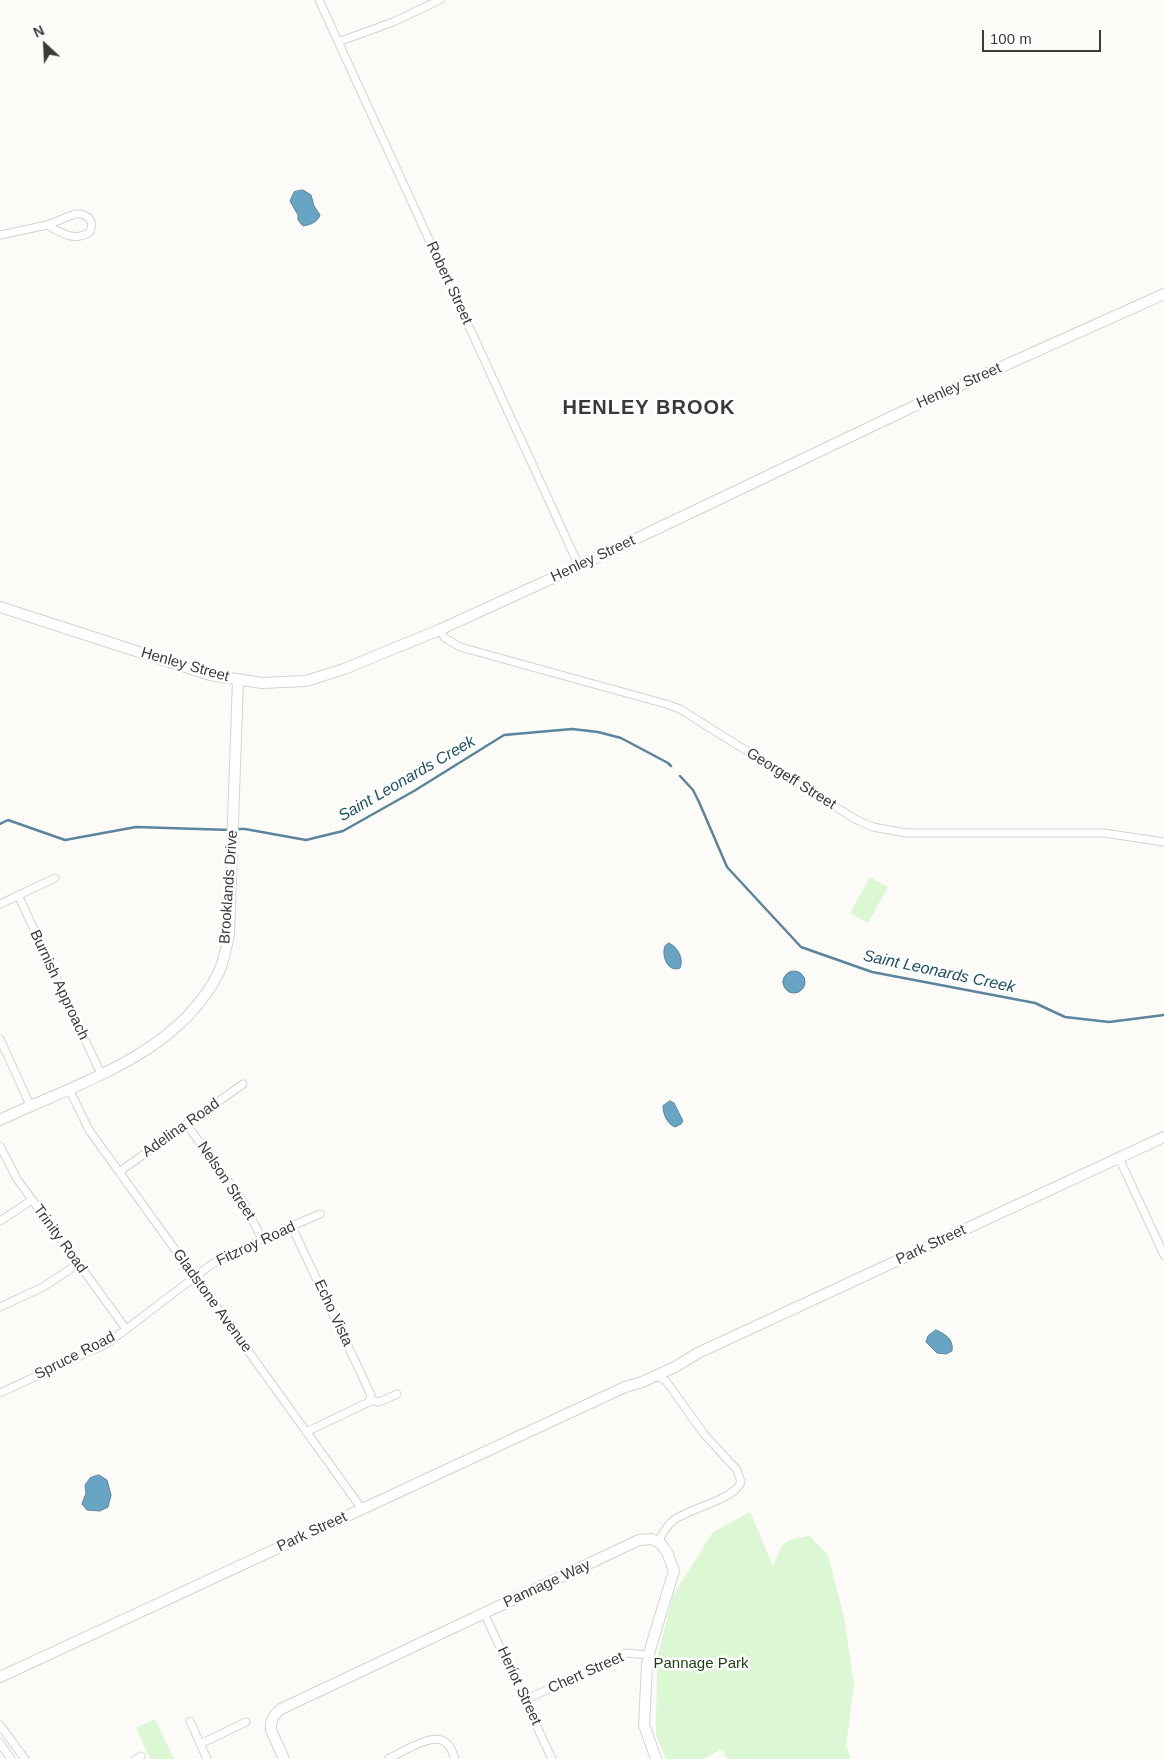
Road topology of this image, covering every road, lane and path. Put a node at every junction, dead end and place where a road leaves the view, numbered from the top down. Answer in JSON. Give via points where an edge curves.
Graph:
{"nodes":[{"id":1,"x":318,"y":0,"type":"edge"},
{"id":2,"x":440,"y":0,"type":"edge"},
{"id":3,"x":338,"y":42,"type":"junction"},
{"id":4,"x":46,"y":225,"type":"junction"},
{"id":5,"x":0,"y":235,"type":"edge"},
{"id":6,"x":1164,"y":294,"type":"edge"},
{"id":7,"x":578,"y":566,"type":"junction"},
{"id":8,"x":0,"y":607,"type":"edge"},
{"id":9,"x":439,"y":630,"type":"junction"},
{"id":10,"x":238,"y":680,"type":"junction"},
{"id":11,"x":1164,"y":842,"type":"edge"},
{"id":12,"x":55,"y":878,"type":"dead end"},
{"id":13,"x":18,"y":896,"type":"junction"},
{"id":14,"x":0,"y":904,"type":"edge"},
{"id":15,"x":0,"y":1039,"type":"edge"},
{"id":16,"x":101,"y":1074,"type":"junction"},
{"id":17,"x":244,"y":1084,"type":"dead end"},
{"id":18,"x":70,"y":1089,"type":"junction"},
{"id":19,"x":30,"y":1105,"type":"junction"},
{"id":20,"x":0,"y":1120,"type":"edge"},
{"id":21,"x":187,"y":1125,"type":"junction"},
{"id":22,"x":1164,"y":1138,"type":"edge"},
{"id":23,"x":0,"y":1146,"type":"edge"},
{"id":24,"x":1119,"y":1158,"type":"junction"},
{"id":25,"x":119,"y":1172,"type":"junction"},
{"id":26,"x":32,"y":1200,"type":"junction"},
{"id":27,"x":320,"y":1214,"type":"dead end"},
{"id":28,"x":0,"y":1221,"type":"edge"},
{"id":29,"x":292,"y":1227,"type":"junction"},
{"id":30,"x":262,"y":1240,"type":"junction"},
{"id":31,"x":1164,"y":1255,"type":"edge"},
{"id":32,"x":78,"y":1264,"type":"junction"},
{"id":33,"x":195,"y":1277,"type":"junction"},
{"id":34,"x":0,"y":1307,"type":"edge"},
{"id":35,"x":126,"y":1329,"type":"junction"},
{"id":36,"x":698,"y":1353,"type":"junction"},
{"id":37,"x":654,"y":1376,"type":"junction"},
{"id":38,"x":625,"y":1387,"type":"junction"},
{"id":39,"x":0,"y":1393,"type":"edge"},
{"id":40,"x":397,"y":1394,"type":"dead end"},
{"id":41,"x":370,"y":1400,"type":"junction"},
{"id":42,"x":306,"y":1432,"type":"junction"},
{"id":43,"x":362,"y":1509,"type":"junction"},
{"id":44,"x":658,"y":1542,"type":"junction"},
{"id":45,"x":484,"y":1614,"type":"junction"},
{"id":46,"x":648,"y":1655,"type":"junction"},
{"id":47,"x":0,"y":1677,"type":"edge"},
{"id":48,"x":525,"y":1700,"type":"junction"},
{"id":49,"x":190,"y":1721,"type":"dead end"},
{"id":50,"x":246,"y":1722,"type":"dead end"},
{"id":51,"x":0,"y":1725,"type":"edge"},
{"id":52,"x":0,"y":1743,"type":"edge"},
{"id":53,"x":200,"y":1744,"type":"junction"},
{"id":54,"x":11,"y":1759,"type":"edge"},
{"id":55,"x":25,"y":1759,"type":"edge"},
{"id":56,"x":207,"y":1759,"type":"edge"},
{"id":57,"x":284,"y":1759,"type":"edge"},
{"id":58,"x":388,"y":1759,"type":"edge"},
{"id":59,"x":455,"y":1759,"type":"edge"},
{"id":60,"x":552,"y":1759,"type":"edge"},
{"id":61,"x":656,"y":1759,"type":"edge"}],
"edges":[{"from":1,"to":3,"type":"street","name":"Robert Street"},
{"from":2,"to":3,"type":"street"},
{"from":3,"to":7,"type":"street","name":"Robert Street"},
{"from":4,"to":4,"type":"street","via":[[75,214],[82,214],[92,224],[90,232],[75,238]]},
{"from":4,"to":5,"type":"street"},
{"from":6,"to":7,"type":"street","name":"Henley Street","via":[[910,408]]},
{"from":7,"to":9,"type":"street","name":"Henley Street"},
{"from":8,"to":10,"type":"street","name":"Henley Street","via":[[210,675]]},
{"from":9,"to":10,"type":"street","name":"Henley Street","via":[[306,681],[262,683]]},
{"from":9,"to":11,"type":"street","name":"Georgeff Street","via":[[460,647],[680,710],[873,827],[906,833],[1104,833]]},
{"from":10,"to":16,"type":"street","name":"Brooklands Drive","via":[[229,935],[220,970],[205,996],[185,1020],[143,1052]]},
{"from":12,"to":13,"type":"street"},
{"from":13,"to":14,"type":"street"},
{"from":13,"to":16,"type":"street","name":"Burnish Approach"},
{"from":15,"to":19,"type":"street"},
{"from":16,"to":18,"type":"street","name":"Brooklands Drive"},
{"from":17,"to":21,"type":"street","name":"Adelina Road"},
{"from":18,"to":19,"type":"street","name":"Brooklands Drive"},
{"from":18,"to":25,"type":"street","name":"Gladstone Avenue","via":[[89,1130]]},
{"from":19,"to":20,"type":"street","name":"Brooklands Drive"},
{"from":21,"to":25,"type":"street","name":"Adelina Road"},
{"from":21,"to":30,"type":"street","name":"Nelson Street","via":[[244,1203]]},
{"from":22,"to":24,"type":"street","name":"Park Street"},
{"from":23,"to":26,"type":"street","name":"Trinity Road","via":[[10,1168]]},
{"from":24,"to":31,"type":"street"},
{"from":24,"to":36,"type":"street","name":"Park Street"},
{"from":25,"to":33,"type":"street","name":"Gladstone Avenue"},
{"from":26,"to":28,"type":"street"},
{"from":26,"to":32,"type":"street","name":"Trinity Road"},
{"from":27,"to":29,"type":"street","name":"Fitzroy Road"},
{"from":29,"to":30,"type":"street","name":"Fitzroy Road"},
{"from":29,"to":41,"type":"street","name":"Echo Vista","via":[[371,1395]]},
{"from":30,"to":33,"type":"street","name":"Fitzroy Road","via":[[212,1264]]},
{"from":32,"to":34,"type":"street","via":[[43,1287]]},
{"from":32,"to":35,"type":"street","name":"Trinity Road"},
{"from":33,"to":35,"type":"street","name":"Spruce Road"},
{"from":33,"to":42,"type":"street","name":"Gladstone Avenue"},
{"from":35,"to":39,"type":"street","name":"Spruce Road","via":[[101,1346]]},
{"from":36,"to":37,"type":"street","name":"Park Street"},
{"from":36,"to":38,"type":"street","name":"Park Street","via":[[658,1368]]},
{"from":37,"to":38,"type":"street","name":"Park Street"},
{"from":37,"to":44,"type":"street","via":[[666,1381],[704,1434],[737,1470],[741,1482],[737,1489],[674,1520]]},
{"from":38,"to":43,"type":"street","name":"Park Street"},
{"from":40,"to":41,"type":"street","via":[[379,1402]]},
{"from":41,"to":42,"type":"street"},
{"from":42,"to":43,"type":"street","name":"Gladstone Avenue"},
{"from":43,"to":47,"type":"street","name":"Park Street"},
{"from":44,"to":45,"type":"street","name":"Pannage Way","via":[[639,1540]]},
{"from":44,"to":46,"type":"street","via":[[668,1552],[674,1571]]},
{"from":45,"to":48,"type":"street","name":"Heriot Street"},
{"from":45,"to":57,"type":"street","name":"Pannage Way","via":[[281,1709],[270,1726]]},
{"from":46,"to":48,"type":"street","name":"Chert Street","via":[[626,1653]]},
{"from":46,"to":61,"type":"street","via":[[644,1725]]},
{"from":48,"to":60,"type":"street","name":"Heriot Street"},
{"from":49,"to":53,"type":"street"},
{"from":50,"to":53,"type":"street"},
{"from":51,"to":55,"type":"street"},
{"from":52,"to":54,"type":"street"},
{"from":53,"to":56,"type":"street"},
{"from":58,"to":59,"type":"street","via":[[434,1739],[446,1742]]}]}
